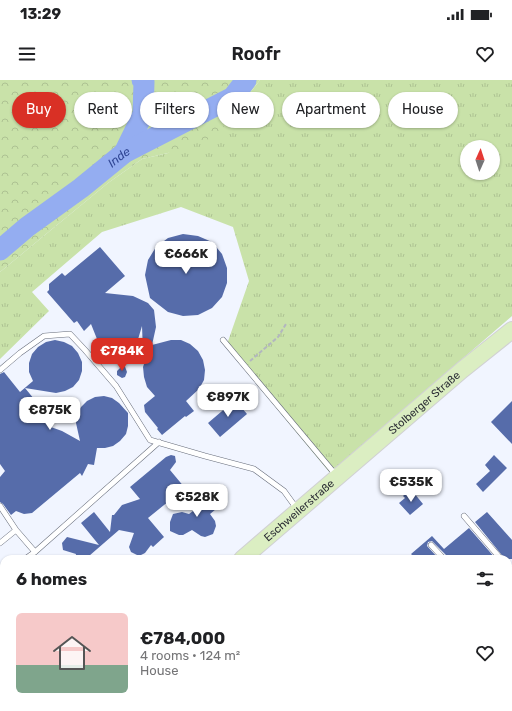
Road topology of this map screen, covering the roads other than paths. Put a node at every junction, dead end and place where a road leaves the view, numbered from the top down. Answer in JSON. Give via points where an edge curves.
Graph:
{"nodes":[{"id":1,"x":512,"y":330,"type":"edge"},
{"id":2,"x":223,"y":340,"type":"dead end"},
{"id":3,"x":0,"y":370,"type":"edge"},
{"id":4,"x":159,"y":442,"type":"junction"},
{"id":5,"x":338,"y":477,"type":"junction"},
{"id":6,"x":0,"y":506,"type":"edge"},
{"id":7,"x":299,"y":511,"type":"junction"},
{"id":8,"x":464,"y":516,"type":"dead end"},
{"id":9,"x":16,"y":530,"type":"junction"},
{"id":10,"x":0,"y":543,"type":"edge"},
{"id":11,"x":431,"y":545,"type":"dead end"},
{"id":12,"x":35,"y":552,"type":"junction"},
{"id":13,"x":31,"y":555,"type":"edge"},
{"id":14,"x":247,"y":555,"type":"edge"},
{"id":15,"x":440,"y":555,"type":"edge"},
{"id":16,"x":498,"y":555,"type":"edge"}],
"edges":[{"from":1,"to":5,"type":"main road","name":"Stolberger Straße"},
{"from":2,"to":5,"type":"lane"},
{"from":3,"to":4,"type":"lane","via":[[44,336],[70,334],[116,386],[150,440]]},
{"from":4,"to":7,"type":"lane","via":[[254,468],[284,491]]},
{"from":4,"to":12,"type":"lane"},
{"from":5,"to":7,"type":"main road","name":"Eschweilerstraße"},
{"from":6,"to":9,"type":"lane"},
{"from":7,"to":14,"type":"main road","name":"Eschweilerstraße"},
{"from":8,"to":16,"type":"lane"},
{"from":9,"to":10,"type":"lane"},
{"from":9,"to":12,"type":"lane"},
{"from":11,"to":15,"type":"lane"},
{"from":12,"to":13,"type":"lane"}]}
